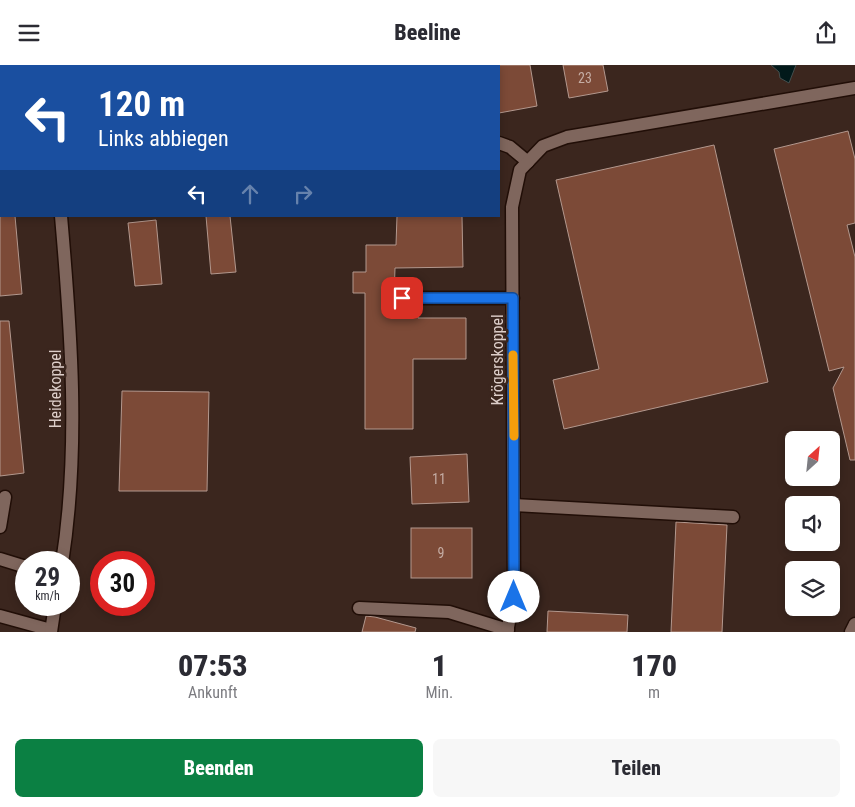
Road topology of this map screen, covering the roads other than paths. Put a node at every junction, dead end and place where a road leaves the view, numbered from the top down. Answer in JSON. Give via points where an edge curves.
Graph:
{"nodes":[{"id":1,"x":855,"y":88,"type":"edge"},
{"id":2,"x":500,"y":143,"type":"edge"},
{"id":3,"x":528,"y":162,"type":"junction"},
{"id":4,"x":61,"y":217,"type":"edge"},
{"id":5,"x":402,"y":298,"type":"dead end"},
{"id":6,"x":513,"y":298,"type":"junction"},
{"id":7,"x":5,"y":497,"type":"dead end"},
{"id":8,"x":514,"y":505,"type":"junction"},
{"id":9,"x":733,"y":517,"type":"dead end"},
{"id":10,"x":0,"y":527,"type":"edge"},
{"id":11,"x":64,"y":551,"type":"edge"},
{"id":12,"x":0,"y":559,"type":"edge"},
{"id":13,"x":15,"y":564,"type":"edge"},
{"id":14,"x":359,"y":608,"type":"dead end"},
{"id":15,"x":0,"y":616,"type":"edge"},
{"id":16,"x":53,"y":616,"type":"edge"},
{"id":17,"x":855,"y":624,"type":"edge"},
{"id":18,"x":51,"y":631,"type":"edge"},
{"id":19,"x":508,"y":631,"type":"edge"},
{"id":20,"x":852,"y":632,"type":"edge"}],
"edges":[{"from":1,"to":3,"type":"street","name":"Krögerskoppel","via":[[567,137],[543,146]]},
{"from":2,"to":3,"type":"street","via":[[510,147]]},
{"from":3,"to":6,"type":"street","name":"Krögerskoppel","via":[[520,170],[512,207]]},
{"from":4,"to":11,"type":"street","name":"Heidekoppel","via":[[71,347],[71,464]]},
{"from":5,"to":6,"type":"street"},
{"from":6,"to":8,"type":"street","name":"Krögerskoppel"},
{"from":7,"to":10,"type":"street"},
{"from":8,"to":9,"type":"street"},
{"from":8,"to":19,"type":"street","name":"Krögerskoppel","via":[[514,597]]},
{"from":12,"to":13,"type":"street"},
{"from":14,"to":19,"type":"street","via":[[449,612]]},
{"from":15,"to":18,"type":"street"},
{"from":16,"to":18,"type":"street"},
{"from":17,"to":20,"type":"street"}]}
